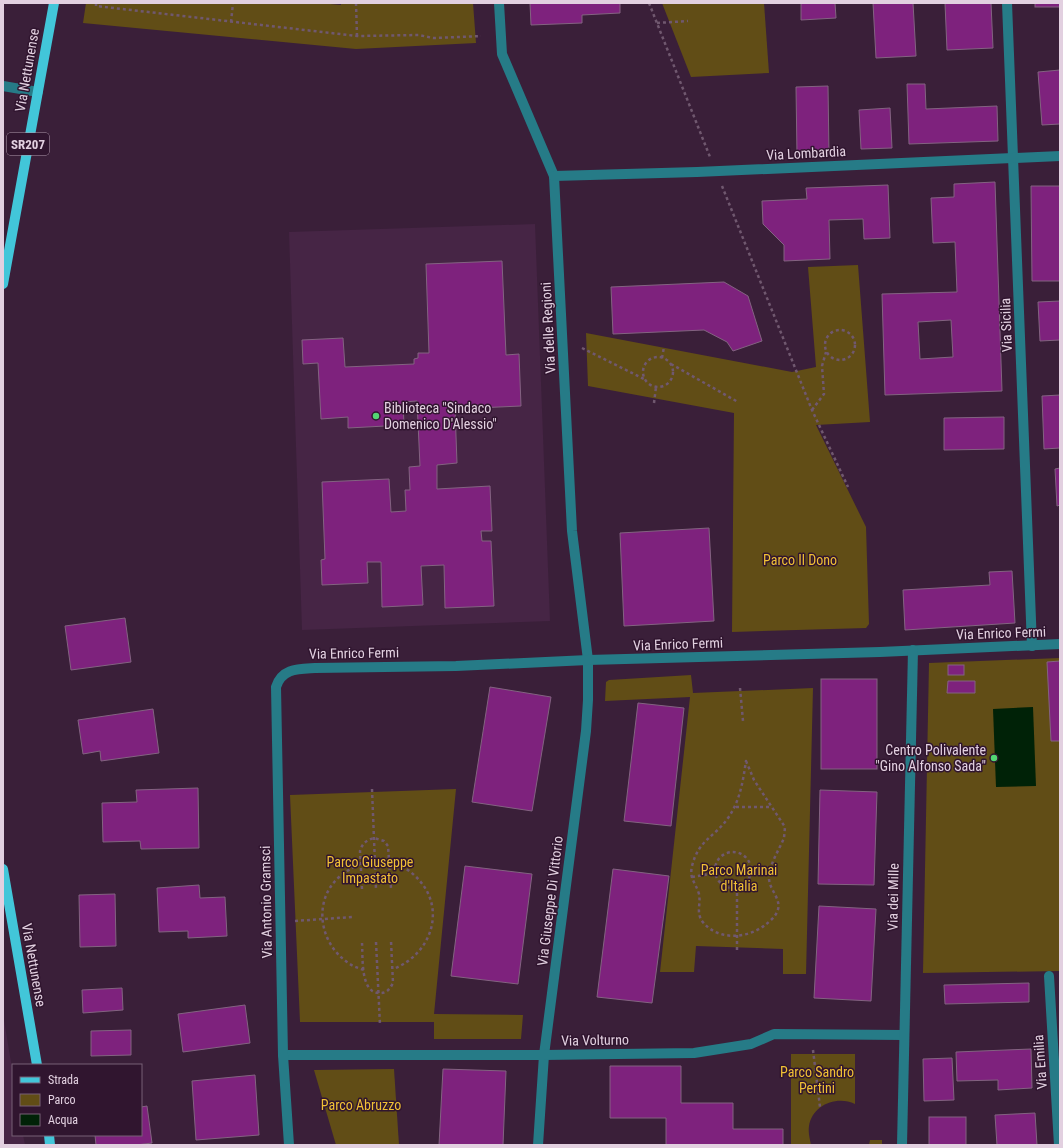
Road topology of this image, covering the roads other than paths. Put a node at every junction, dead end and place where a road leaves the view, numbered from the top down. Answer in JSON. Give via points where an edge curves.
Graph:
{"nodes":[{"id":1,"x":54,"y":3,"type":"edge"},
{"id":2,"x":499,"y":3,"type":"edge"},
{"id":3,"x":1007,"y":3,"type":"edge"},
{"id":4,"x":3,"y":86,"type":"edge"},
{"id":5,"x":38,"y":92,"type":"junction"},
{"id":6,"x":1060,"y":156,"type":"edge"},
{"id":7,"x":1013,"y":158,"type":"junction"},
{"id":8,"x":554,"y":176,"type":"junction"},
{"id":9,"x":3,"y":284,"type":"edge"},
{"id":10,"x":1060,"y":644,"type":"edge"},
{"id":11,"x":1032,"y":646,"type":"junction"},
{"id":12,"x":913,"y":650,"type":"junction"},
{"id":13,"x":588,"y":660,"type":"junction"},
{"id":14,"x":296,"y":669,"type":"joint"},
{"id":15,"x":3,"y":870,"type":"edge"},
{"id":16,"x":1049,"y":976,"type":"dead end"},
{"id":17,"x":904,"y":1035,"type":"junction"},
{"id":18,"x":283,"y":1055,"type":"junction"},
{"id":19,"x":544,"y":1055,"type":"junction"},
{"id":20,"x":37,"y":1064,"type":"edge"},
{"id":21,"x":289,"y":1145,"type":"edge"},
{"id":22,"x":538,"y":1145,"type":"edge"},
{"id":23,"x":902,"y":1145,"type":"edge"},
{"id":24,"x":1059,"y":1145,"type":"edge"}],
"edges":[{"from":1,"to":5,"type":"main road","name":"Via Nettunense","number":"SR207"},
{"from":2,"to":8,"type":"street","name":"Via delle Regioni","via":[[502,54]]},
{"from":3,"to":7,"type":"street","name":"Via Sicilia"},
{"from":4,"to":5,"type":"street"},
{"from":5,"to":9,"type":"main road","name":"Via Nettunense","number":"SR207"},
{"from":6,"to":7,"type":"street","name":"Via Lombardia"},
{"from":7,"to":8,"type":"street","name":"Via Lombardia"},
{"from":7,"to":11,"type":"street","name":"Via Sicilia"},
{"from":8,"to":13,"type":"street","name":"Via delle Regioni","via":[[572,531]]},
{"from":10,"to":11,"type":"street","name":"Via Enrico Fermi"},
{"from":11,"to":12,"type":"street","name":"Via Enrico Fermi"},
{"from":12,"to":13,"type":"street","name":"Via Enrico Fermi"},
{"from":12,"to":17,"type":"street","name":"Via dei Mille"},
{"from":13,"to":14,"type":"street","name":"Via Enrico Fermi"},
{"from":13,"to":19,"type":"street","name":"Via Giuseppe Di Vittorio","via":[[586,731]]},
{"from":14,"to":18,"type":"street","name":"Via Antonio Gramsci","via":[[285,673],[276,687]]},
{"from":15,"to":20,"type":"main road","name":"Via Nettunense"},
{"from":16,"to":24,"type":"street","name":"Via Emilia"},
{"from":17,"to":19,"type":"street","name":"Via Volturno","via":[[774,1034],[751,1044],[694,1053]]},
{"from":17,"to":23,"type":"street","name":"Via dei Mille"},
{"from":18,"to":19,"type":"street","name":"Via Volturno"},
{"from":18,"to":21,"type":"street","name":"Via Antonio Gramsci"},
{"from":19,"to":22,"type":"street","name":"Via Giuseppe Di Vittorio"}]}
